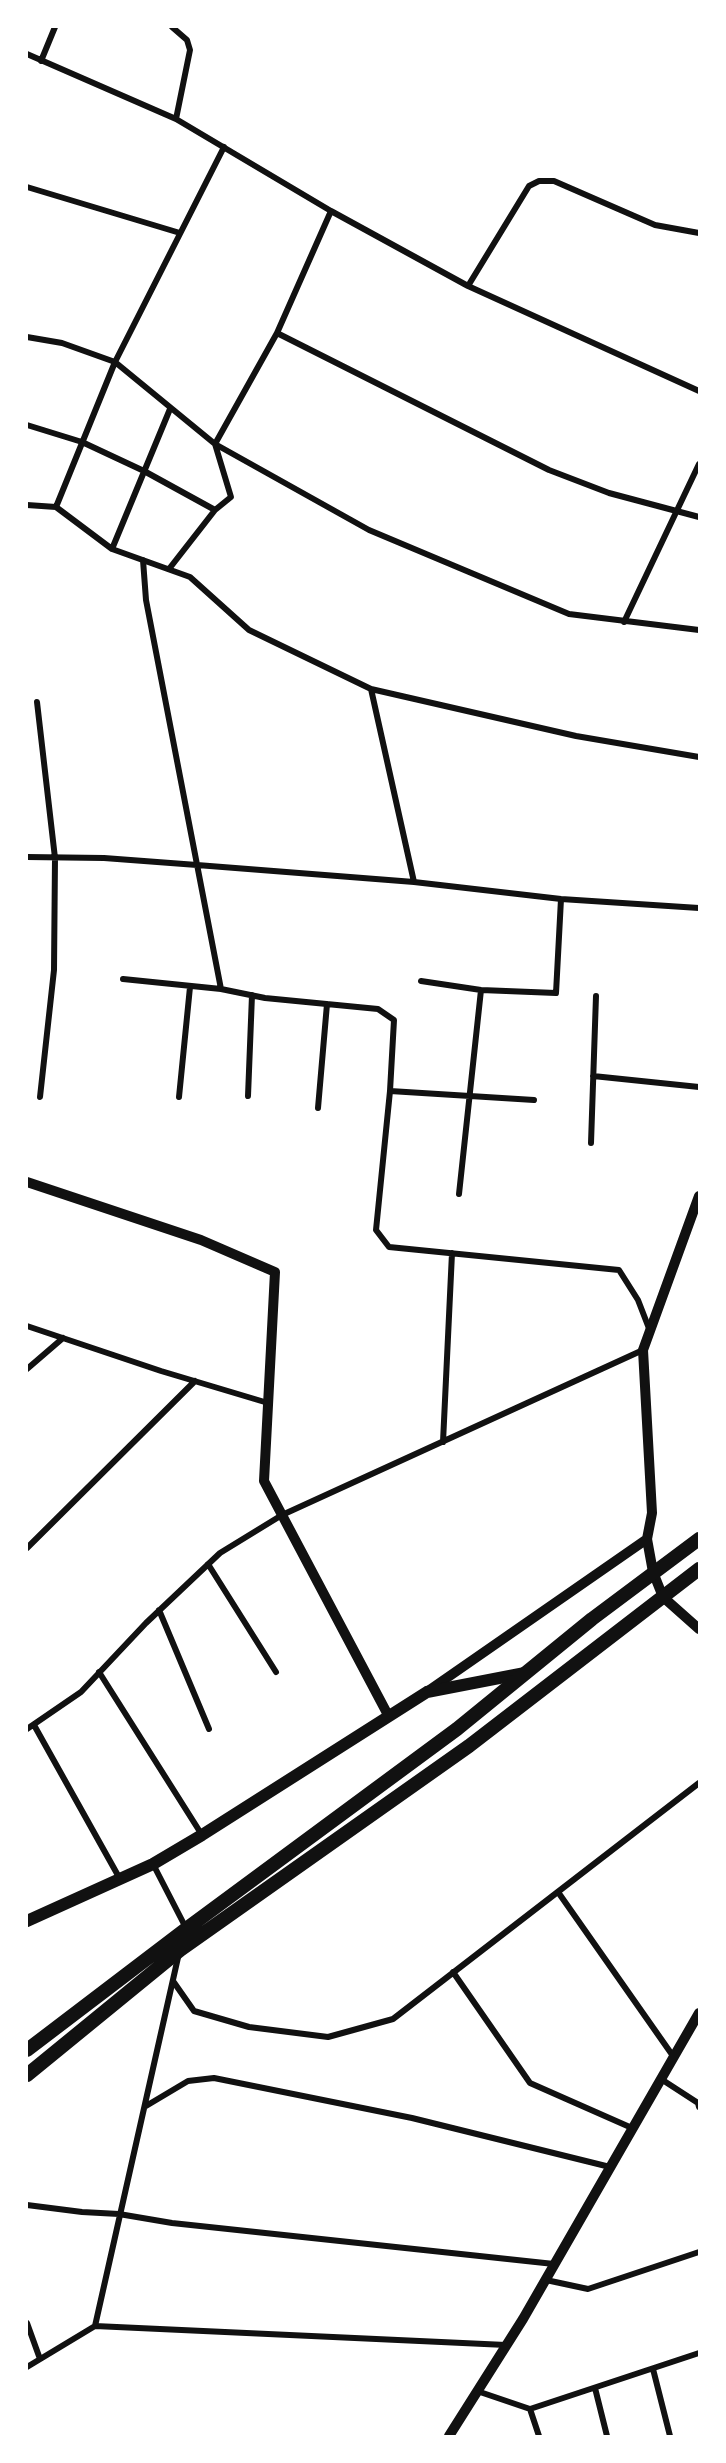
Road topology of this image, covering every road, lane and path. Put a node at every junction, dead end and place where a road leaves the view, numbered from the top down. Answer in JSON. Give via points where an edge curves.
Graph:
{"nodes":[{"id":1,"x":55,"y":27,"type":"edge"},
{"id":2,"x":172,"y":27,"type":"edge"},
{"id":3,"x":27,"y":54,"type":"edge"},
{"id":4,"x":41,"y":61,"type":"junction"},
{"id":5,"x":176,"y":119,"type":"junction"},
{"id":6,"x":224,"y":147,"type":"junction"},
{"id":7,"x":27,"y":187,"type":"edge"},
{"id":8,"x":331,"y":211,"type":"junction"},
{"id":9,"x":180,"y":233,"type":"junction"},
{"id":10,"x":699,"y":233,"type":"edge"},
{"id":11,"x":468,"y":286,"type":"junction"},
{"id":12,"x":277,"y":333,"type":"junction"},
{"id":13,"x":27,"y":337,"type":"edge"},
{"id":14,"x":115,"y":362,"type":"junction"},
{"id":15,"x":699,"y":391,"type":"edge"},
{"id":16,"x":170,"y":409,"type":"junction"},
{"id":17,"x":27,"y":425,"type":"edge"},
{"id":18,"x":82,"y":442,"type":"junction"},
{"id":19,"x":215,"y":444,"type":"junction"},
{"id":20,"x":699,"y":464,"type":"edge"},
{"id":21,"x":144,"y":471,"type":"junction"},
{"id":22,"x":27,"y":504,"type":"edge"},
{"id":23,"x":56,"y":507,"type":"junction"},
{"id":24,"x":215,"y":510,"type":"junction"},
{"id":25,"x":676,"y":513,"type":"junction"},
{"id":26,"x":699,"y":517,"type":"edge"},
{"id":27,"x":112,"y":549,"type":"junction"},
{"id":28,"x":143,"y":560,"type":"junction"},
{"id":29,"x":169,"y":569,"type":"junction"},
{"id":30,"x":624,"y":622,"type":"junction"},
{"id":31,"x":699,"y":630,"type":"edge"},
{"id":32,"x":371,"y":688,"type":"junction"},
{"id":33,"x":37,"y":702,"type":"dead end"},
{"id":34,"x":699,"y":757,"type":"edge"},
{"id":35,"x":27,"y":857,"type":"edge"},
{"id":36,"x":55,"y":858,"type":"junction"},
{"id":37,"x":197,"y":865,"type":"junction"},
{"id":38,"x":414,"y":882,"type":"junction"},
{"id":39,"x":561,"y":899,"type":"junction"},
{"id":40,"x":699,"y":908,"type":"edge"},
{"id":41,"x":123,"y":979,"type":"dead end"},
{"id":42,"x":421,"y":981,"type":"dead end"},
{"id":43,"x":190,"y":987,"type":"junction"},
{"id":44,"x":221,"y":989,"type":"junction"},
{"id":45,"x":481,"y":990,"type":"junction"},
{"id":46,"x":252,"y":995,"type":"junction"},
{"id":47,"x":596,"y":996,"type":"dead end"},
{"id":48,"x":327,"y":1004,"type":"junction"},
{"id":49,"x":593,"y":1076,"type":"junction"},
{"id":50,"x":699,"y":1087,"type":"edge"},
{"id":51,"x":390,"y":1091,"type":"junction"},
{"id":52,"x":248,"y":1096,"type":"dead end"},
{"id":53,"x":470,"y":1096,"type":"junction"},
{"id":54,"x":40,"y":1097,"type":"dead end"},
{"id":55,"x":179,"y":1097,"type":"dead end"},
{"id":56,"x":534,"y":1100,"type":"dead end"},
{"id":57,"x":318,"y":1108,"type":"dead end"},
{"id":58,"x":591,"y":1143,"type":"dead end"},
{"id":59,"x":27,"y":1182,"type":"edge"},
{"id":60,"x":459,"y":1194,"type":"dead end"},
{"id":61,"x":699,"y":1196,"type":"edge"},
{"id":62,"x":694,"y":1223,"type":"edge"},
{"id":63,"x":452,"y":1253,"type":"junction"},
{"id":64,"x":27,"y":1326,"type":"edge"},
{"id":65,"x":650,"y":1331,"type":"junction"},
{"id":66,"x":63,"y":1338,"type":"junction"},
{"id":67,"x":643,"y":1350,"type":"junction"},
{"id":68,"x":27,"y":1369,"type":"edge"},
{"id":69,"x":195,"y":1382,"type":"junction"},
{"id":70,"x":268,"y":1403,"type":"junction"},
{"id":71,"x":443,"y":1442,"type":"junction"},
{"id":72,"x":282,"y":1515,"type":"junction"},
{"id":73,"x":647,"y":1539,"type":"junction"},
{"id":74,"x":699,"y":1539,"type":"edge"},
{"id":75,"x":27,"y":1548,"type":"edge"},
{"id":76,"x":208,"y":1564,"type":"junction"},
{"id":77,"x":699,"y":1569,"type":"edge"},
{"id":78,"x":654,"y":1572,"type":"junction"},
{"id":79,"x":663,"y":1597,"type":"junction"},
{"id":80,"x":159,"y":1610,"type":"junction"},
{"id":81,"x":699,"y":1629,"type":"edge"},
{"id":82,"x":99,"y":1672,"type":"junction"},
{"id":83,"x":276,"y":1672,"type":"dead end"},
{"id":84,"x":525,"y":1673,"type":"junction"},
{"id":85,"x":427,"y":1692,"type":"junction"},
{"id":86,"x":388,"y":1715,"type":"junction"},
{"id":87,"x":34,"y":1725,"type":"junction"},
{"id":88,"x":210,"y":1729,"type":"dead end"},
{"id":89,"x":27,"y":1730,"type":"edge"},
{"id":90,"x":699,"y":1783,"type":"edge"},
{"id":91,"x":202,"y":1835,"type":"junction"},
{"id":92,"x":153,"y":1864,"type":"junction"},
{"id":93,"x":120,"y":1879,"type":"junction"},
{"id":94,"x":558,"y":1892,"type":"junction"},
{"id":95,"x":27,"y":1921,"type":"edge"},
{"id":96,"x":186,"y":1929,"type":"junction"},
{"id":97,"x":198,"y":1938,"type":"junction"},
{"id":98,"x":180,"y":1950,"type":"junction"},
{"id":99,"x":453,"y":1972,"type":"junction"},
{"id":100,"x":173,"y":1981,"type":"junction"},
{"id":101,"x":699,"y":2013,"type":"edge"},
{"id":102,"x":27,"y":2050,"type":"edge"},
{"id":103,"x":673,"y":2056,"type":"junction"},
{"id":104,"x":27,"y":2075,"type":"edge"},
{"id":105,"x":660,"y":2079,"type":"junction"},
{"id":106,"x":146,"y":2106,"type":"junction"},
{"id":107,"x":699,"y":2107,"type":"edge"},
{"id":108,"x":632,"y":2128,"type":"junction"},
{"id":109,"x":610,"y":2167,"type":"junction"},
{"id":110,"x":27,"y":2205,"type":"edge"},
{"id":111,"x":119,"y":2214,"type":"junction"},
{"id":112,"x":699,"y":2252,"type":"edge"},
{"id":113,"x":554,"y":2264,"type":"junction"},
{"id":114,"x":545,"y":2279,"type":"junction"},
{"id":115,"x":27,"y":2323,"type":"edge"},
{"id":116,"x":95,"y":2326,"type":"junction"},
{"id":117,"x":506,"y":2345,"type":"junction"},
{"id":118,"x":699,"y":2353,"type":"edge"},
{"id":119,"x":40,"y":2359,"type":"junction"},
{"id":120,"x":27,"y":2367,"type":"edge"},
{"id":121,"x":653,"y":2369,"type":"junction"},
{"id":122,"x":595,"y":2388,"type":"junction"},
{"id":123,"x":477,"y":2391,"type":"junction"},
{"id":124,"x":530,"y":2409,"type":"junction"},
{"id":125,"x":449,"y":2436,"type":"edge"},
{"id":126,"x":539,"y":2436,"type":"edge"},
{"id":127,"x":607,"y":2436,"type":"edge"},
{"id":128,"x":670,"y":2436,"type":"edge"}],
"edges":[{"from":1,"to":4,"type":"street"},
{"from":2,"to":5,"type":"street","via":[[187,40],[190,50]]},
{"from":3,"to":4,"type":"street"},
{"from":4,"to":5,"type":"street"},
{"from":5,"to":6,"type":"street"},
{"from":6,"to":8,"type":"street"},
{"from":6,"to":9,"type":"street"},
{"from":7,"to":9,"type":"street"},
{"from":8,"to":11,"type":"street"},
{"from":8,"to":12,"type":"street"},
{"from":9,"to":14,"type":"street"},
{"from":10,"to":11,"type":"street","via":[[655,225],[554,181],[539,181],[529,186]]},
{"from":11,"to":15,"type":"street"},
{"from":12,"to":19,"type":"street"},
{"from":12,"to":25,"type":"street","via":[[549,470]]},
{"from":13,"to":14,"type":"street","via":[[62,343]]},
{"from":14,"to":16,"type":"street"},
{"from":14,"to":18,"type":"street"},
{"from":16,"to":19,"type":"street"},
{"from":16,"to":21,"type":"street"},
{"from":17,"to":18,"type":"street"},
{"from":18,"to":21,"type":"street"},
{"from":18,"to":23,"type":"street"},
{"from":19,"to":24,"type":"street","via":[[231,496]]},
{"from":19,"to":30,"type":"street","via":[[369,530],[569,614]]},
{"from":20,"to":25,"type":"street"},
{"from":21,"to":24,"type":"street"},
{"from":21,"to":27,"type":"street"},
{"from":22,"to":23,"type":"street"},
{"from":23,"to":27,"type":"street"},
{"from":24,"to":29,"type":"street"},
{"from":25,"to":26,"type":"street"},
{"from":25,"to":30,"type":"street"},
{"from":27,"to":28,"type":"street"},
{"from":28,"to":29,"type":"street"},
{"from":28,"to":37,"type":"street","via":[[146,600]]},
{"from":29,"to":32,"type":"street","via":[[190,576],[249,630]]},
{"from":30,"to":31,"type":"street"},
{"from":32,"to":34,"type":"street","via":[[576,736]]},
{"from":32,"to":38,"type":"street"},
{"from":33,"to":36,"type":"street"},
{"from":35,"to":36,"type":"street"},
{"from":36,"to":37,"type":"street"},
{"from":36,"to":54,"type":"street","via":[[54,970]]},
{"from":37,"to":38,"type":"street"},
{"from":37,"to":44,"type":"street"},
{"from":38,"to":39,"type":"street"},
{"from":39,"to":40,"type":"street"},
{"from":39,"to":45,"type":"street","via":[[556,993]]},
{"from":41,"to":43,"type":"street"},
{"from":42,"to":45,"type":"street"},
{"from":43,"to":44,"type":"street"},
{"from":43,"to":55,"type":"street"},
{"from":44,"to":46,"type":"street"},
{"from":45,"to":53,"type":"street"},
{"from":46,"to":48,"type":"street"},
{"from":46,"to":52,"type":"street"},
{"from":47,"to":49,"type":"street"},
{"from":48,"to":51,"type":"street","via":[[378,1009],[394,1020]]},
{"from":48,"to":57,"type":"street"},
{"from":49,"to":50,"type":"street"},
{"from":49,"to":58,"type":"street"},
{"from":51,"to":53,"type":"street"},
{"from":51,"to":63,"type":"street","via":[[376,1230],[389,1247]]},
{"from":53,"to":56,"type":"street"},
{"from":53,"to":60,"type":"street"},
{"from":59,"to":70,"type":"street","via":[[201,1240],[275,1272]]},
{"from":61,"to":62,"type":"street"},
{"from":62,"to":65,"type":"street"},
{"from":63,"to":65,"type":"street","via":[[619,1270],[638,1300]]},
{"from":63,"to":71,"type":"street"},
{"from":64,"to":66,"type":"street"},
{"from":65,"to":67,"type":"street"},
{"from":66,"to":68,"type":"street"},
{"from":66,"to":69,"type":"street"},
{"from":67,"to":71,"type":"street"},
{"from":67,"to":73,"type":"street","via":[[652,1513]]},
{"from":69,"to":70,"type":"street"},
{"from":69,"to":75,"type":"street"},
{"from":70,"to":72,"type":"street","via":[[264,1481]]},
{"from":71,"to":72,"type":"street"},
{"from":72,"to":76,"type":"street"},
{"from":72,"to":86,"type":"street"},
{"from":73,"to":78,"type":"street"},
{"from":73,"to":85,"type":"street"},
{"from":74,"to":78,"type":"main road"},
{"from":76,"to":80,"type":"street"},
{"from":76,"to":83,"type":"street"},
{"from":77,"to":79,"type":"main road"},
{"from":78,"to":79,"type":"street"},
{"from":78,"to":84,"type":"main road"},
{"from":79,"to":81,"type":"street"},
{"from":79,"to":97,"type":"main road","via":[[469,1746]]},
{"from":80,"to":82,"type":"street"},
{"from":80,"to":88,"type":"street"},
{"from":82,"to":87,"type":"street","via":[[81,1692]]},
{"from":82,"to":91,"type":"street"},
{"from":84,"to":85,"type":"main road"},
{"from":84,"to":96,"type":"main road","via":[[457,1729]]},
{"from":85,"to":86,"type":"main road"},
{"from":86,"to":91,"type":"main road"},
{"from":87,"to":89,"type":"street"},
{"from":87,"to":93,"type":"street"},
{"from":90,"to":94,"type":"street"},
{"from":91,"to":92,"type":"main road"},
{"from":92,"to":93,"type":"main road"},
{"from":92,"to":96,"type":"street"},
{"from":93,"to":95,"type":"main road"},
{"from":94,"to":99,"type":"street"},
{"from":94,"to":103,"type":"street"},
{"from":96,"to":97,"type":"street"},
{"from":96,"to":102,"type":"main road"},
{"from":97,"to":98,"type":"main road"},
{"from":98,"to":100,"type":"street"},
{"from":98,"to":104,"type":"main road"},
{"from":99,"to":100,"type":"street","via":[[393,2019],[328,2037],[249,2026],[194,2011]]},
{"from":99,"to":108,"type":"street","via":[[530,2083]]},
{"from":100,"to":106,"type":"street"},
{"from":101,"to":103,"type":"street"},
{"from":103,"to":105,"type":"street"},
{"from":105,"to":107,"type":"street"},
{"from":105,"to":108,"type":"street"},
{"from":106,"to":109,"type":"street","via":[[188,2081],[214,2078],[411,2118]]},
{"from":106,"to":111,"type":"street"},
{"from":108,"to":109,"type":"street"},
{"from":109,"to":113,"type":"street"},
{"from":110,"to":111,"type":"street"},
{"from":111,"to":113,"type":"street"},
{"from":111,"to":116,"type":"street"},
{"from":112,"to":114,"type":"street","via":[[588,2289]]},
{"from":113,"to":114,"type":"street"},
{"from":114,"to":117,"type":"street"},
{"from":115,"to":119,"type":"street"},
{"from":116,"to":117,"type":"street"},
{"from":116,"to":119,"type":"street"},
{"from":117,"to":123,"type":"street"},
{"from":118,"to":121,"type":"street"},
{"from":119,"to":120,"type":"street"},
{"from":121,"to":122,"type":"street"},
{"from":121,"to":128,"type":"street"},
{"from":122,"to":124,"type":"street"},
{"from":122,"to":127,"type":"street"},
{"from":123,"to":124,"type":"street"},
{"from":123,"to":125,"type":"street"},
{"from":124,"to":126,"type":"street"}]}
